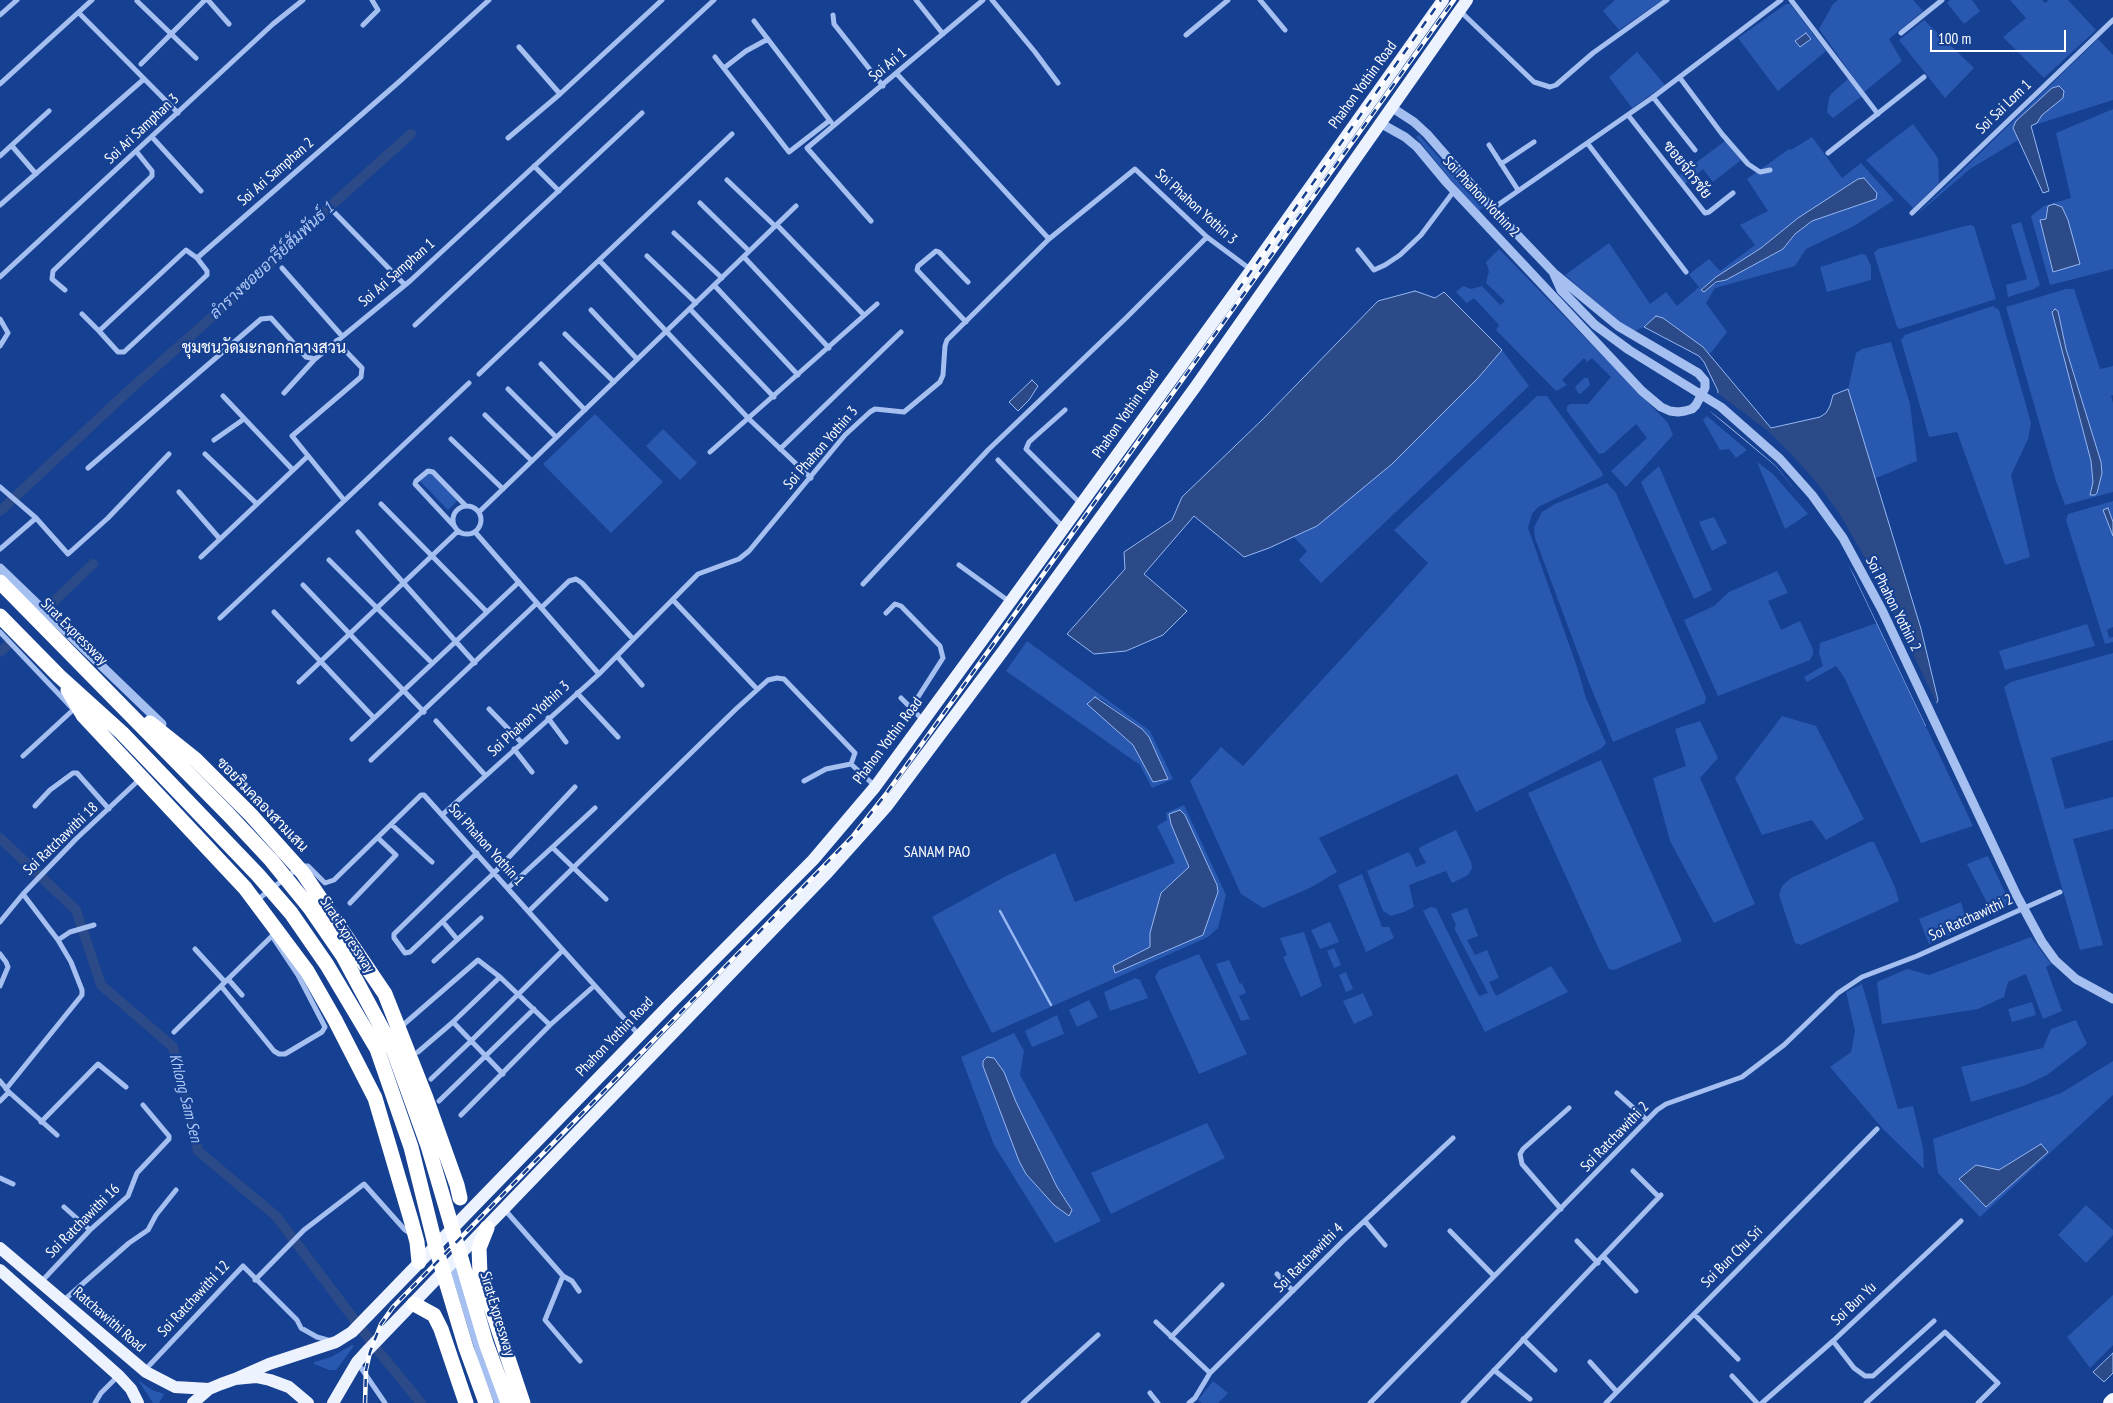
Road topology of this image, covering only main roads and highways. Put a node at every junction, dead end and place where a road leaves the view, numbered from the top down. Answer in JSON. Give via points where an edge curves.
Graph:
{"nodes":[{"id":1,"x":1443,"y":0,"type":"edge"},
{"id":2,"x":1463,"y":5,"type":"edge"},
{"id":3,"x":1372,"y":99,"type":"junction"},
{"id":4,"x":1391,"y":108,"type":"junction"},
{"id":5,"x":1251,"y":270,"type":"junction"},
{"id":6,"x":1268,"y":282,"type":"junction"},
{"id":7,"x":0,"y":582,"type":"edge"},
{"id":8,"x":1001,"y":615,"type":"junction"},
{"id":9,"x":0,"y":616,"type":"edge"},
{"id":10,"x":1020,"y":628,"type":"junction"},
{"id":11,"x":59,"y":676,"type":"junction"},
{"id":12,"x":114,"y":698,"type":"junction"},
{"id":13,"x":717,"y":956,"type":"junction"},
{"id":14,"x":732,"y":972,"type":"junction"},
{"id":15,"x":460,"y":1198,"type":"road end"},
{"id":16,"x":487,"y":1228,"type":"junction"},
{"id":17,"x":0,"y":1248,"type":"edge"},
{"id":18,"x":419,"y":1262,"type":"junction"},
{"id":19,"x":0,"y":1270,"type":"edge"},
{"id":20,"x":414,"y":1304,"type":"junction"},
{"id":21,"x":235,"y":1379,"type":"junction"},
{"id":22,"x":209,"y":1389,"type":"junction"},
{"id":23,"x":465,"y":1400,"type":"edge"},
{"id":24,"x":2113,"y":1400,"type":"edge"},
{"id":25,"x":138,"y":1403,"type":"edge"},
{"id":26,"x":193,"y":1403,"type":"edge"},
{"id":27,"x":308,"y":1403,"type":"edge"},
{"id":28,"x":333,"y":1403,"type":"edge"},
{"id":29,"x":486,"y":1403,"type":"edge"},
{"id":30,"x":508,"y":1403,"type":"edge"},
{"id":31,"x":524,"y":1403,"type":"edge"},
{"id":32,"x":2110,"y":1403,"type":"edge"}],
"edges":[{"from":1,"to":3,"type":"main road","name":"Phahon Yothin Road"},
{"from":2,"to":4,"type":"main road"},
{"from":3,"to":4,"type":"main road"},
{"from":3,"to":5,"type":"main road","name":"Phahon Yothin Road"},
{"from":4,"to":6,"type":"main road"},
{"from":5,"to":6,"type":"main road"},
{"from":5,"to":8,"type":"main road","name":"Phahon Yothin Road"},
{"from":6,"to":10,"type":"main road"},
{"from":7,"to":12,"type":"highway","name":"Sirat Expressway"},
{"from":8,"to":10,"type":"main road"},
{"from":8,"to":13,"type":"main road","name":"Phahon Yothin Road","via":[[875,786],[812,860]]},
{"from":9,"to":11,"type":"highway"},
{"from":10,"to":14,"type":"main road","via":[[872,824]]},
{"from":11,"to":18,"type":"highway","via":[[83,715],[245,888],[307,971],[375,1098],[416,1237]]},
{"from":11,"to":29,"type":"highway","via":[[122,733],[291,913],[327,965],[377,1049],[411,1147],[438,1257]]},
{"from":12,"to":15,"type":"highway","via":[[195,759],[304,873],[385,994],[421,1079]]},
{"from":12,"to":30,"type":"highway","name":"Sirat Expressway","via":[[271,860],[343,956],[393,1049],[428,1146],[486,1343]]},
{"from":13,"to":14,"type":"main road"},
{"from":13,"to":18,"type":"main road","name":"Phahon Yothin Road"},
{"from":14,"to":16,"type":"main road"},
{"from":16,"to":20,"type":"main road"},
{"from":16,"to":31,"type":"highway","via":[[479,1248],[478,1265]]},
{"from":17,"to":22,"type":"main road","name":"Ratchawithi Road","via":[[144,1371],[175,1386]]},
{"from":18,"to":21,"type":"main road","name":"Phahon Yothin Road","via":[[352,1332],[336,1342]]},
{"from":19,"to":25,"type":"main road","via":[[119,1376]]},
{"from":20,"to":23,"type":"highway","via":[[434,1315]]},
{"from":20,"to":28,"type":"main road","via":[[357,1362]]},
{"from":21,"to":22,"type":"main road","name":"Phahon Yothin Road"},
{"from":21,"to":27,"type":"main road","via":[[256,1377],[270,1380],[289,1388]]},
{"from":22,"to":26,"type":"main road"},
{"from":24,"to":32,"type":"highway"}]}
